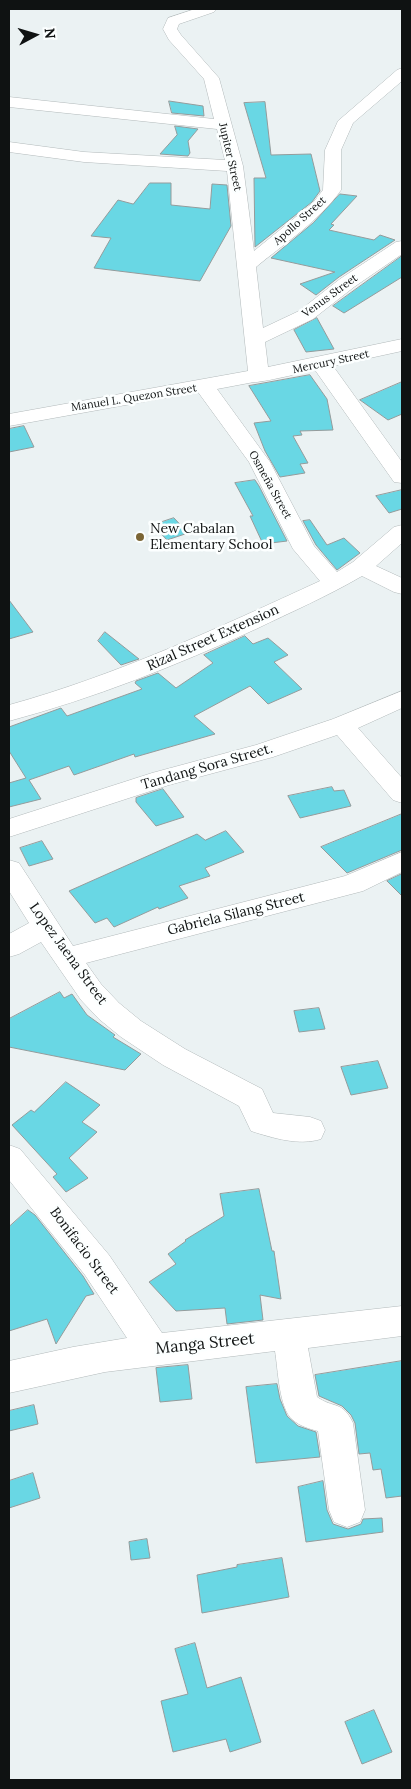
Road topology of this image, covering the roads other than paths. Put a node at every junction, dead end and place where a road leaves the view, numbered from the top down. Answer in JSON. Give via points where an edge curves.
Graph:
{"nodes":[{"id":1,"x":209,"y":9,"type":"edge"},
{"id":2,"x":402,"y":72,"type":"edge"},
{"id":3,"x":9,"y":102,"type":"edge"},
{"id":4,"x":224,"y":125,"type":"junction"},
{"id":5,"x":9,"y":147,"type":"edge"},
{"id":6,"x":235,"y":166,"type":"junction"},
{"id":7,"x":402,"y":246,"type":"edge"},
{"id":8,"x":246,"y":266,"type":"junction"},
{"id":9,"x":254,"y":340,"type":"junction"},
{"id":10,"x":402,"y":346,"type":"edge"},
{"id":11,"x":322,"y":365,"type":"junction"},
{"id":12,"x":259,"y":377,"type":"junction"},
{"id":13,"x":206,"y":386,"type":"junction"},
{"id":14,"x":9,"y":420,"type":"edge"},
{"id":15,"x":402,"y":476,"type":"edge"},
{"id":16,"x":402,"y":532,"type":"edge"},
{"id":17,"x":361,"y":567,"type":"junction"},
{"id":18,"x":334,"y":583,"type":"junction"},
{"id":19,"x":402,"y":587,"type":"edge"},
{"id":20,"x":402,"y":699,"type":"edge"},
{"id":21,"x":9,"y":713,"type":"edge"},
{"id":22,"x":342,"y":724,"type":"junction"},
{"id":23,"x":402,"y":794,"type":"edge"},
{"id":24,"x":9,"y":828,"type":"edge"},
{"id":25,"x":402,"y":861,"type":"edge"},
{"id":26,"x":9,"y":870,"type":"edge"},
{"id":27,"x":46,"y":926,"type":"junction"},
{"id":28,"x":9,"y":948,"type":"edge"},
{"id":29,"x":66,"y":958,"type":"junction"},
{"id":30,"x":310,"y":1130,"type":"dead end"},
{"id":31,"x":9,"y":1158,"type":"edge"},
{"id":32,"x":402,"y":1321,"type":"edge"},
{"id":33,"x":289,"y":1334,"type":"junction"},
{"id":34,"x":153,"y":1348,"type":"junction"},
{"id":35,"x":9,"y":1377,"type":"edge"},
{"id":36,"x":347,"y":1510,"type":"dead end"}],
"edges":[{"from":1,"to":4,"type":"street","name":"Jupiter Street","via":[[173,21],[170,29],[211,78]]},
{"from":2,"to":8,"type":"street","name":"Apollo Street","via":[[346,121],[333,150],[332,190],[319,206]]},
{"from":3,"to":4,"type":"street"},
{"from":4,"to":6,"type":"street","name":"Jupiter Street"},
{"from":5,"to":6,"type":"street","via":[[84,157]]},
{"from":6,"to":8,"type":"street","name":"Jupiter Street"},
{"from":7,"to":9,"type":"street","name":"Venus Street","via":[[346,283],[306,315]]},
{"from":8,"to":9,"type":"street","name":"Jupiter Street"},
{"from":9,"to":12,"type":"street","name":"Jupiter Street"},
{"from":10,"to":11,"type":"street","name":"Mercury Street"},
{"from":11,"to":12,"type":"street","name":"Mercury Street"},
{"from":11,"to":15,"type":"street"},
{"from":12,"to":13,"type":"street","name":"Manuel L. Quezon Street"},
{"from":13,"to":14,"type":"street","name":"Manuel L. Quezon Street"},
{"from":13,"to":18,"type":"street","name":"Osmeña Street","via":[[258,462],[304,549]]},
{"from":16,"to":17,"type":"street","name":"Rizal Street Extension"},
{"from":17,"to":18,"type":"street","name":"Rizal Street Extension"},
{"from":17,"to":19,"type":"street"},
{"from":18,"to":21,"type":"street","name":"Rizal Street Extension","via":[[162,662],[84,691]]},
{"from":20,"to":22,"type":"street","name":"Tandang Sora Street."},
{"from":22,"to":23,"type":"street"},
{"from":22,"to":24,"type":"street","name":"Tandang Sora Street.","via":[[264,751],[160,779]]},
{"from":25,"to":29,"type":"street","name":"Gabriela Silang Street","via":[[353,884]]},
{"from":26,"to":27,"type":"street","name":"Lopez Jaena Street"},
{"from":27,"to":28,"type":"street"},
{"from":27,"to":29,"type":"street","name":"Lopez Jaena Street"},
{"from":29,"to":30,"type":"street","name":"Lopez Jaena Street","via":[[109,1011],[174,1057],[251,1098],[262,1122]]},
{"from":31,"to":34,"type":"street","name":"Bonifacio Street","via":[[97,1265]]},
{"from":32,"to":33,"type":"street","name":"Manga Street"},
{"from":33,"to":34,"type":"street","name":"Manga Street"},
{"from":33,"to":36,"type":"street","via":[[301,1405],[308,1413],[328,1417],[335,1423]]},
{"from":34,"to":35,"type":"street","name":"Manga Street"}]}
